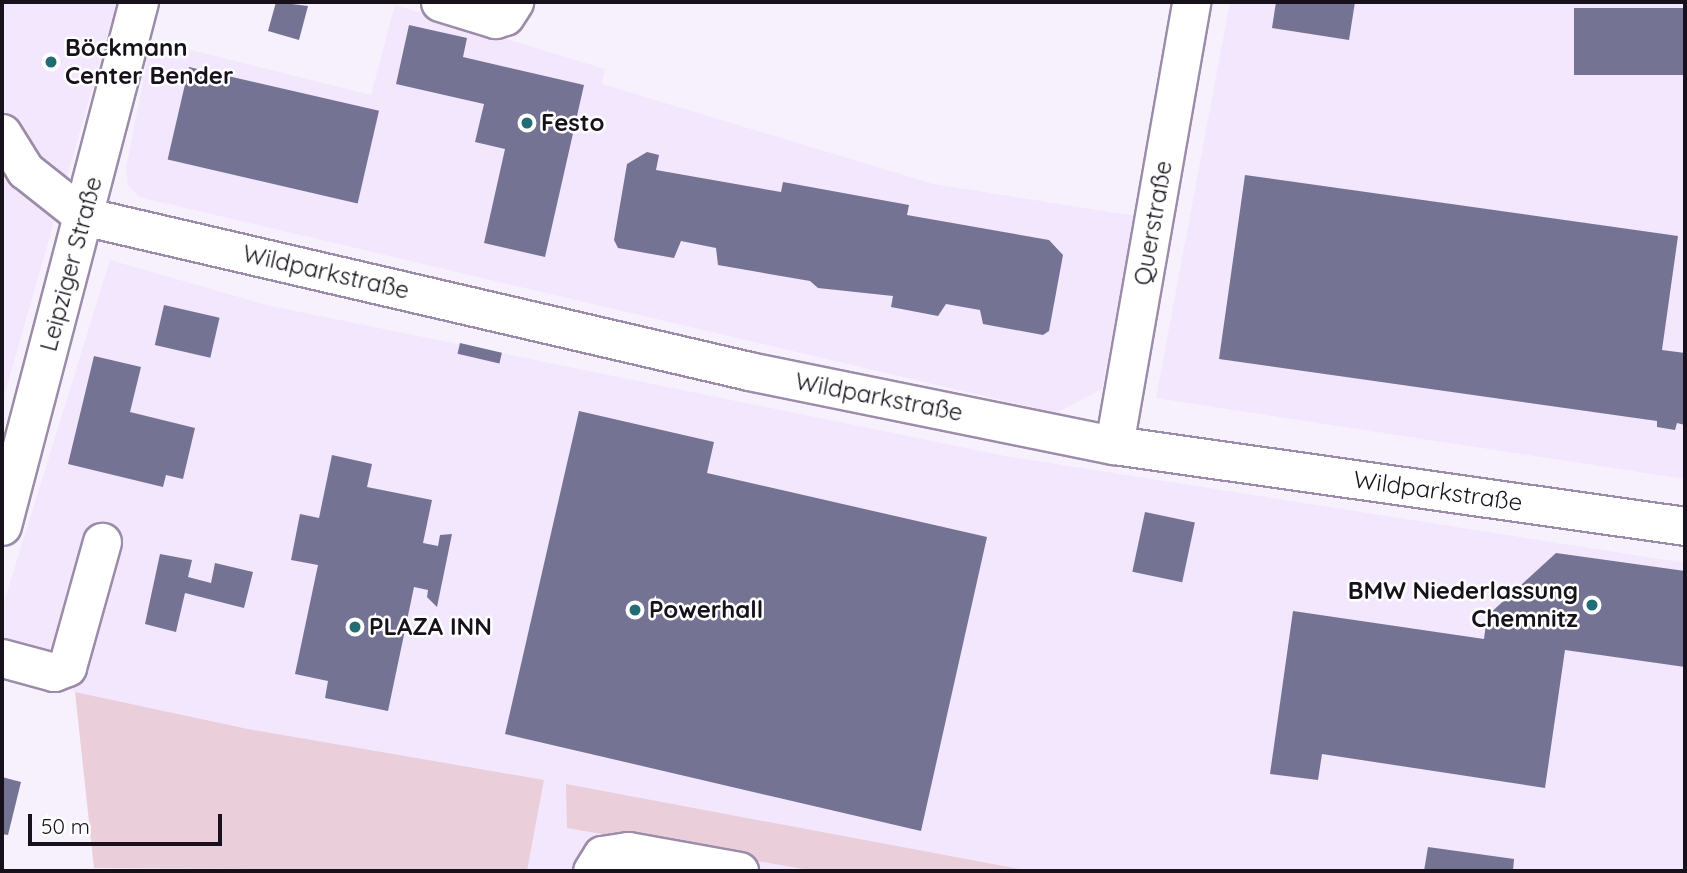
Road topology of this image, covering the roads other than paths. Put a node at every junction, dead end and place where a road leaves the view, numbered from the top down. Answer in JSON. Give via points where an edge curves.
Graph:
{"nodes":[{"id":1,"x":139,"y":2,"type":"edge"},
{"id":2,"x":440,"y":2,"type":"edge"},
{"id":3,"x":514,"y":2,"type":"edge"},
{"id":4,"x":1191,"y":2,"type":"edge"},
{"id":5,"x":2,"y":134,"type":"edge"},
{"id":6,"x":83,"y":216,"type":"junction"},
{"id":7,"x":1114,"y":445,"type":"junction"},
{"id":8,"x":10,"y":463,"type":"edge"},
{"id":9,"x":2,"y":526,"type":"edge"},
{"id":10,"x":1685,"y":526,"type":"edge"},
{"id":11,"x":102,"y":542,"type":"dead end"},
{"id":12,"x":2,"y":658,"type":"edge"},
{"id":13,"x":592,"y":871,"type":"edge"},
{"id":14,"x":739,"y":871,"type":"edge"}],
"edges":[{"from":1,"to":6,"type":"main road","name":"Leipziger Straße"},
{"from":2,"to":3,"type":"street","via":[[495,19],[505,16]]},
{"from":4,"to":7,"type":"street","name":"Querstraße"},
{"from":5,"to":6,"type":"street","via":[[25,170]]},
{"from":6,"to":7,"type":"street","name":"Wildparkstraße","via":[[749,371]]},
{"from":6,"to":8,"type":"main road","name":"Leipziger Straße"},
{"from":7,"to":10,"type":"street","name":"Wildparkstraße"},
{"from":8,"to":9,"type":"main road","name":"Leipziger Straße"},
{"from":11,"to":12,"type":"street","via":[[67,667],[54,671]]},
{"from":13,"to":14,"type":"street","via":[[602,855],[628,851]]}]}
